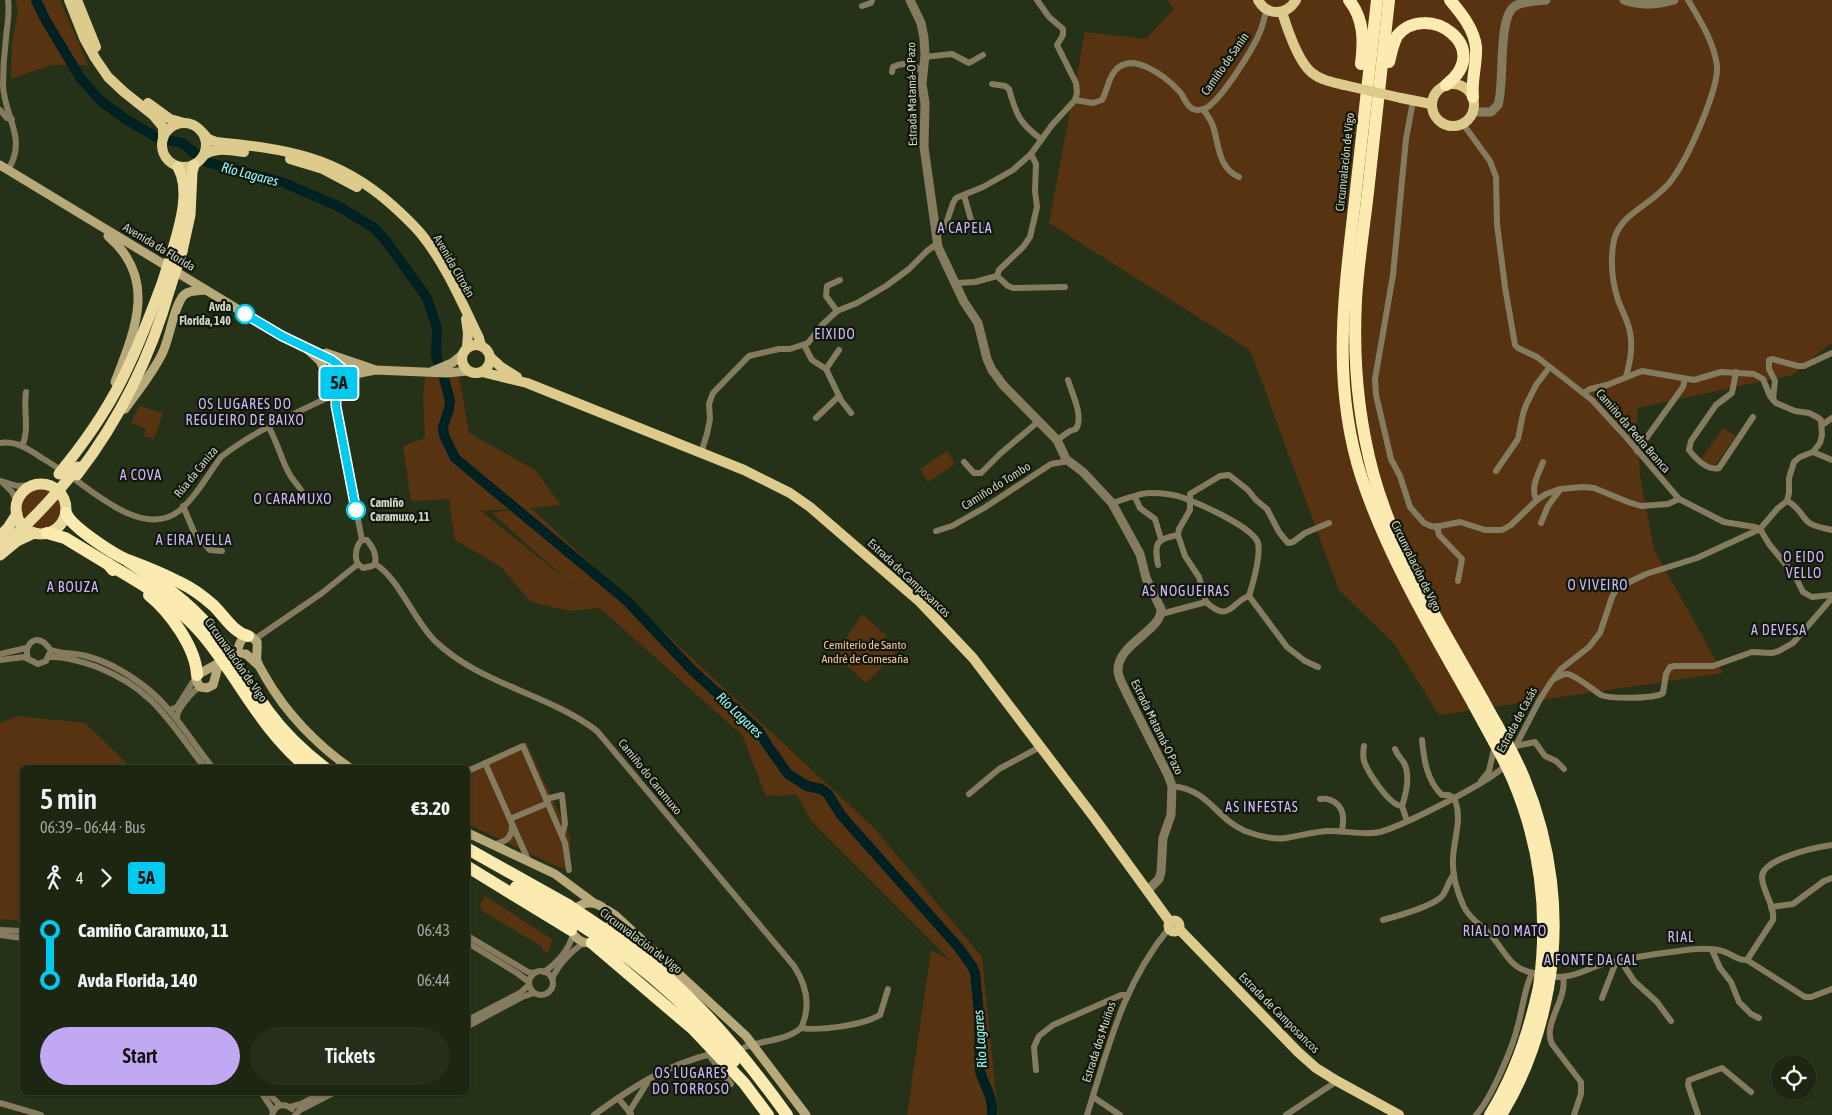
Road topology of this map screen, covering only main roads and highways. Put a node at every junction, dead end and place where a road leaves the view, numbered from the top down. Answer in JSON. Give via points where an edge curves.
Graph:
{"nodes":[{"id":1,"x":69,"y":0,"type":"edge"},
{"id":2,"x":77,"y":0,"type":"edge"},
{"id":3,"x":1258,"y":0,"type":"edge"},
{"id":4,"x":1296,"y":0,"type":"edge"},
{"id":5,"x":1349,"y":0,"type":"edge"},
{"id":6,"x":1377,"y":0,"type":"edge"},
{"id":7,"x":1389,"y":0,"type":"edge"},
{"id":8,"x":1450,"y":0,"type":"edge"},
{"id":9,"x":1282,"y":12,"type":"junction"},
{"id":10,"x":1446,"y":85,"type":"junction"},
{"id":11,"x":1473,"y":98,"type":"junction"},
{"id":12,"x":1431,"y":104,"type":"junction"},
{"id":13,"x":184,"y":123,"type":"junction"},
{"id":14,"x":164,"y":131,"type":"junction"},
{"id":15,"x":203,"y":133,"type":"junction"},
{"id":16,"x":252,"y":146,"type":"junction"},
{"id":17,"x":291,"y":146,"type":"dead end"},
{"id":18,"x":207,"y":151,"type":"junction"},
{"id":19,"x":1372,"y":160,"type":"junction"},
{"id":20,"x":194,"y":165,"type":"junction"},
{"id":21,"x":178,"y":167,"type":"junction"},
{"id":22,"x":4,"y":168,"type":"edge"},
{"id":23,"x":104,"y":229,"type":"junction"},
{"id":24,"x":177,"y":250,"type":"junction"},
{"id":25,"x":166,"y":286,"type":"junction"},
{"id":26,"x":205,"y":290,"type":"junction"},
{"id":27,"x":481,"y":346,"type":"junction"},
{"id":28,"x":306,"y":348,"type":"junction"},
{"id":29,"x":465,"y":351,"type":"junction"},
{"id":30,"x":490,"y":357,"type":"junction"},
{"id":31,"x":1342,"y":362,"type":"junction"},
{"id":32,"x":336,"y":365,"type":"junction"},
{"id":33,"x":361,"y":365,"type":"junction"},
{"id":34,"x":375,"y":370,"type":"junction"},
{"id":35,"x":445,"y":370,"type":"junction"},
{"id":36,"x":468,"y":371,"type":"junction"},
{"id":37,"x":482,"y":372,"type":"junction"},
{"id":38,"x":327,"y":375,"type":"junction"},
{"id":39,"x":342,"y":379,"type":"junction"},
{"id":40,"x":527,"y":383,"type":"junction"},
{"id":41,"x":93,"y":427,"type":"junction"},
{"id":42,"x":100,"y":444,"type":"junction"},
{"id":43,"x":39,"y":484,"type":"junction"},
{"id":44,"x":64,"y":499,"type":"junction"},
{"id":45,"x":16,"y":514,"type":"junction"},
{"id":46,"x":66,"y":514,"type":"junction"},
{"id":47,"x":40,"y":533,"type":"junction"},
{"id":48,"x":0,"y":536,"type":"edge"},
{"id":49,"x":2,"y":550,"type":"edge"},
{"id":50,"x":128,"y":561,"type":"junction"},
{"id":51,"x":108,"y":564,"type":"junction"},
{"id":52,"x":246,"y":646,"type":"junction"},
{"id":53,"x":259,"y":666,"type":"junction"},
{"id":54,"x":198,"y":680,"type":"road end"},
{"id":55,"x":1478,"y":703,"type":"junction"},
{"id":56,"x":305,"y":765,"type":"edge"},
{"id":57,"x":321,"y":765,"type":"edge"},
{"id":58,"x":346,"y":765,"type":"edge"},
{"id":59,"x":470,"y":834,"type":"edge"},
{"id":60,"x":470,"y":850,"type":"edge"},
{"id":61,"x":470,"y":861,"type":"edge"},
{"id":62,"x":470,"y":868,"type":"edge"},
{"id":63,"x":576,"y":889,"type":"junction"},
{"id":64,"x":594,"y":903,"type":"junction"},
{"id":65,"x":582,"y":904,"type":"junction"},
{"id":66,"x":566,"y":910,"type":"junction"},
{"id":67,"x":607,"y":910,"type":"junction"},
{"id":68,"x":631,"y":929,"type":"junction"},
{"id":69,"x":572,"y":932,"type":"junction"},
{"id":70,"x":613,"y":937,"type":"junction"},
{"id":71,"x":588,"y":943,"type":"junction"},
{"id":72,"x":1544,"y":988,"type":"junction"},
{"id":73,"x":768,"y":1115,"type":"edge"},
{"id":74,"x":774,"y":1115,"type":"edge"},
{"id":75,"x":787,"y":1115,"type":"edge"},
{"id":76,"x":806,"y":1115,"type":"edge"},
{"id":77,"x":1400,"y":1115,"type":"edge"},
{"id":78,"x":1490,"y":1115,"type":"edge"},
{"id":79,"x":1501,"y":1115,"type":"edge"}],
"edges":[{"from":1,"to":14,"type":"main road","via":[[84,38],[108,77],[153,115]]},
{"from":2,"to":13,"type":"main road","via":[[99,53],[120,80],[170,119]]},
{"from":3,"to":9,"type":"main road","via":[[1267,10]]},
{"from":4,"to":9,"type":"main road"},
{"from":5,"to":31,"type":"highway","via":[[1359,18],[1363,46],[1339,284],[1338,342]]},
{"from":6,"to":31,"type":"highway","name":"Circunvalación de Vigo","via":[[1343,304]]},
{"from":7,"to":19,"type":"highway","name":"Circunvalación de Vigo"},
{"from":8,"to":11,"type":"highway","via":[[1467,22],[1476,46]]},
{"from":9,"to":12,"type":"main road","bridge":true,"via":[[1310,72],[1344,85]]},
{"from":10,"to":11,"type":"main road","via":[[1460,85]]},
{"from":10,"to":12,"type":"main road","via":[[1434,94]]},
{"from":10,"to":19,"type":"highway","via":[[1461,66],[1463,51],[1459,37],[1449,25],[1438,20],[1426,18],[1412,22],[1402,30],[1393,46],[1379,142]]},
{"from":11,"to":12,"type":"main road","via":[[1473,112],[1469,119],[1451,127],[1440,122],[1432,112]]},
{"from":13,"to":14,"type":"main road"},
{"from":13,"to":15,"type":"main road","via":[[198,127]]},
{"from":14,"to":21,"type":"main road","via":[[164,151]]},
{"from":15,"to":16,"type":"main road","name":"Avenida Citroën","via":[[216,142]]},
{"from":15,"to":18,"type":"main road"},
{"from":16,"to":17,"type":"main road"},
{"from":16,"to":27,"type":"main road","name":"Avenida Citroën","via":[[287,151],[342,169],[382,196],[407,218],[440,263],[480,338]]},
{"from":18,"to":20,"type":"main road"},
{"from":18,"to":29,"type":"main road","via":[[241,151],[288,158],[323,169],[376,199],[418,238],[450,289],[467,322]]},
{"from":19,"to":55,"type":"highway","name":"Circunvalación de Vigo","via":[[1356,300],[1356,372],[1362,418],[1373,472],[1399,544]]},
{"from":20,"to":21,"type":"main road"},
{"from":20,"to":24,"type":"highway","via":[[190,215]]},
{"from":21,"to":24,"type":"highway","via":[[183,180],[183,204]]},
{"from":22,"to":23,"type":"main road","name":"Avenida da Florida"},
{"from":23,"to":26,"type":"main road","name":"Avenida da Florida"},
{"from":23,"to":41,"type":"main road","via":[[123,251],[133,270],[139,309],[118,376]]},
{"from":24,"to":25,"type":"highway","bridge":true},
{"from":25,"to":41,"type":"highway","via":[[128,368]]},
{"from":25,"to":42,"type":"highway","via":[[156,332],[142,367]]},
{"from":25,"to":49,"type":"highway","bridge":true,"via":[[126,382],[89,443],[49,497]]},
{"from":26,"to":28,"type":"main road","name":"Avenida da Florida"},
{"from":26,"to":42,"type":"main road","via":[[184,296],[155,368]]},
{"from":27,"to":29,"type":"main road","via":[[472,346]]},
{"from":27,"to":30,"type":"main road"},
{"from":28,"to":32,"type":"main road","name":"Avenida da Florida"},
{"from":28,"to":33,"type":"main road","name":"Avenida da Florida"},
{"from":28,"to":38,"type":"main road","name":"Avenida da Florida","via":[[320,361]]},
{"from":29,"to":35,"type":"main road","name":"Avenida da Florida"},
{"from":29,"to":36,"type":"main road","via":[[463,364]]},
{"from":30,"to":37,"type":"main road","via":[[489,366]]},
{"from":30,"to":40,"type":"main road","name":"Estrada de Camposancos"},
{"from":31,"to":55,"type":"highway","name":"Circunvalación de Vigo","via":[[1352,441],[1385,540],[1409,588]]},
{"from":32,"to":33,"type":"main road","name":"Avenida da Florida"},
{"from":32,"to":38,"type":"main road","via":[[328,369]]},
{"from":32,"to":39,"type":"main road","via":[[343,369]]},
{"from":33,"to":34,"type":"main road","name":"Avenida da Florida"},
{"from":34,"to":35,"type":"main road","name":"Avenida da Florida"},
{"from":34,"to":39,"type":"main road","name":"Avenida da Florida"},
{"from":35,"to":36,"type":"main road","name":"Avenida da Florida"},
{"from":36,"to":37,"type":"main road"},
{"from":37,"to":40,"type":"main road","name":"Estrada de Camposancos"},
{"from":38,"to":39,"type":"main road","via":[[333,383]]},
{"from":40,"to":77,"type":"main road","name":"Estrada de Camposancos","via":[[744,470],[790,493],[858,547],[920,602],[972,658],[1173,926],[1316,1068]]},
{"from":41,"to":43,"type":"highway","via":[[63,469]]},
{"from":42,"to":44,"type":"highway"},
{"from":43,"to":44,"type":"highway","via":[[55,488]]},
{"from":43,"to":45,"type":"highway","via":[[23,491],[17,502]]},
{"from":44,"to":46,"type":"highway"},
{"from":45,"to":47,"type":"highway","via":[[23,526]]},
{"from":45,"to":48,"type":"highway"},
{"from":46,"to":47,"type":"highway","via":[[57,528]]},
{"from":46,"to":50,"type":"highway","via":[[78,529]]},
{"from":47,"to":49,"type":"highway","via":[[25,536]]},
{"from":47,"to":51,"type":"highway","via":[[65,538]]},
{"from":50,"to":52,"type":"highway","via":[[182,583],[207,601],[237,630]]},
{"from":50,"to":57,"type":"highway","name":"Circunvalación de Vigo","via":[[200,616],[277,722]]},
{"from":51,"to":54,"type":"highway","via":[[155,600],[174,622],[194,658]]},
{"from":51,"to":56,"type":"highway","name":"Circunvalación de Vigo","via":[[146,585],[191,621],[266,725]]},
{"from":52,"to":53,"type":"main road"},
{"from":52,"to":53,"type":"main road","via":[[252,654],[257,650]]},
{"from":53,"to":58,"type":"main road","via":[[298,721]]},
{"from":55,"to":72,"type":"highway","name":"Circunvalación de Vigo","bridge":true,"via":[[1513,781],[1532,835],[1539,870],[1544,932]]},
{"from":59,"to":63,"type":"main road","via":[[555,874]]},
{"from":60,"to":66,"type":"highway","name":"Circunvalación de Vigo"},
{"from":61,"to":66,"type":"highway","name":"Circunvalación de Vigo"},
{"from":62,"to":69,"type":"highway"},
{"from":63,"to":64,"type":"main road"},
{"from":63,"to":65,"type":"main road"},
{"from":64,"to":65,"type":"main road"},
{"from":64,"to":67,"type":"main road"},
{"from":65,"to":69,"type":"main road","via":[[572,915]]},
{"from":66,"to":70,"type":"highway","name":"Circunvalación de Vigo","bridge":true},
{"from":67,"to":68,"type":"main road"},
{"from":67,"to":70,"type":"main road"},
{"from":68,"to":70,"type":"main road","via":[[616,928]]},
{"from":68,"to":76,"type":"main road","via":[[720,1010]]},
{"from":69,"to":71,"type":"main road"},
{"from":70,"to":71,"type":"main road"},
{"from":70,"to":74,"type":"highway","name":"Circunvalación de Vigo","via":[[703,1025],[746,1075]]},
{"from":70,"to":75,"type":"highway","name":"Circunvalación de Vigo","via":[[654,965],[696,1004],[734,1045]]},
{"from":71,"to":73,"type":"highway","via":[[693,1028],[744,1083]]},
{"from":72,"to":78,"type":"highway","name":"Circunvalación de Vigo","via":[[1519,1059]]},
{"from":72,"to":79,"type":"highway","name":"Circunvalación de Vigo","via":[[1542,1021],[1528,1061]]}]}
